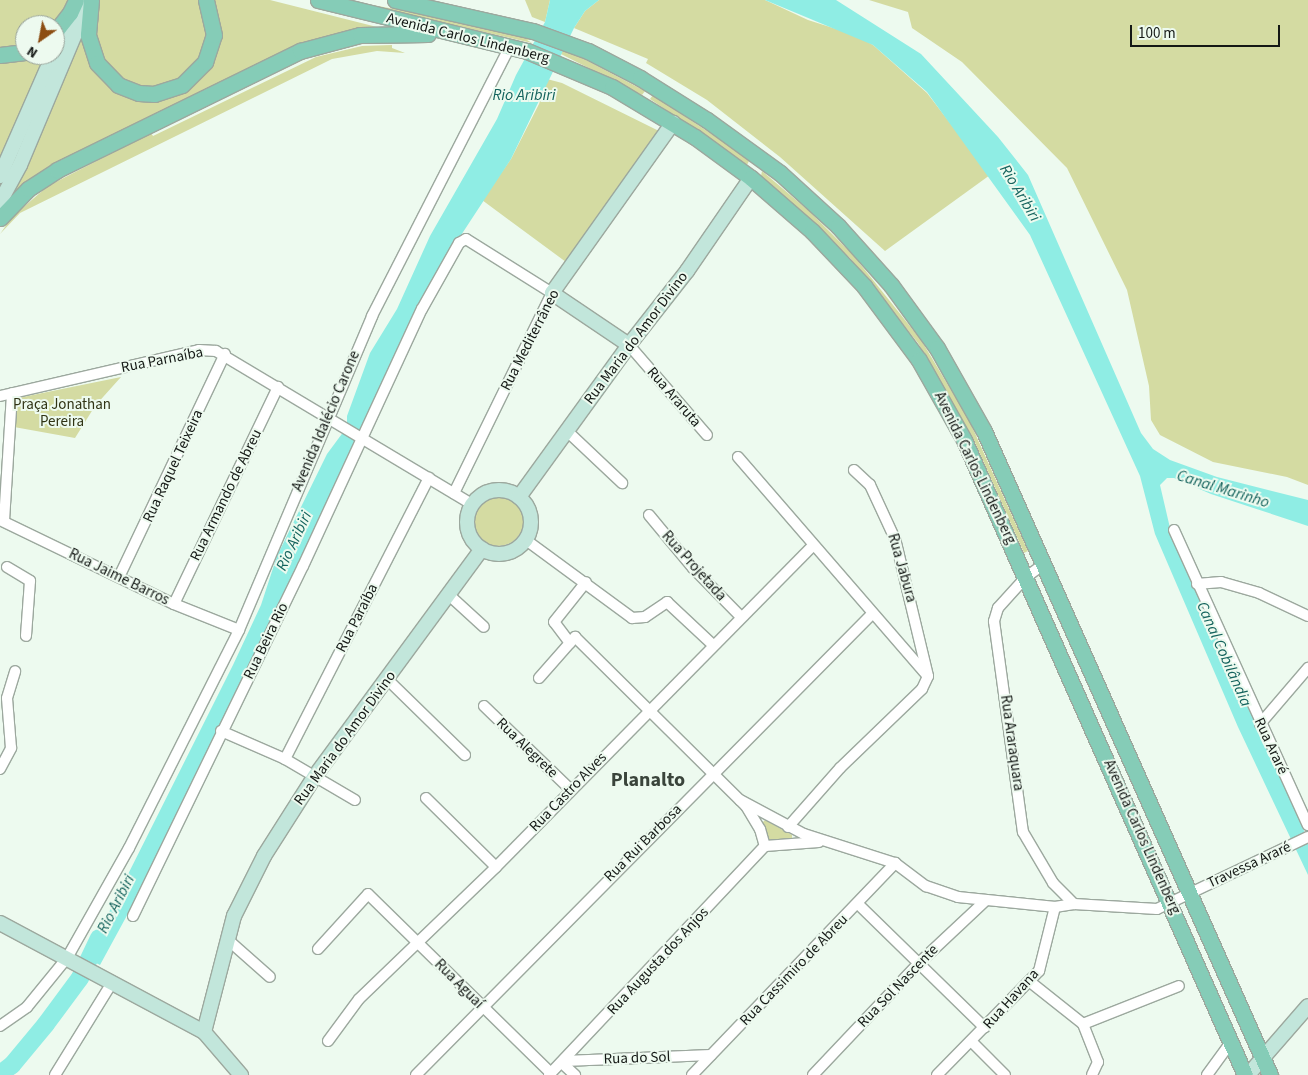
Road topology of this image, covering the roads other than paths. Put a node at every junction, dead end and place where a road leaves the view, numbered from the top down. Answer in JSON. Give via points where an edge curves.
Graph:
{"nodes":[{"id":1,"x":90,"y":0,"type":"edge"},
{"id":2,"x":206,"y":0,"type":"edge"},
{"id":3,"x":318,"y":0,"type":"edge"},
{"id":4,"x":395,"y":0,"type":"edge"},
{"id":5,"x":432,"y":0,"type":"edge"},
{"id":6,"x":73,"y":6,"type":"edge"},
{"id":7,"x":467,"y":14,"type":"junction"},
{"id":8,"x":65,"y":18,"type":"edge"},
{"id":9,"x":65,"y":26,"type":"edge"},
{"id":10,"x":472,"y":36,"type":"junction"},
{"id":11,"x":516,"y":47,"type":"junction"},
{"id":12,"x":15,"y":53,"type":"edge"},
{"id":13,"x":0,"y":55,"type":"edge"},
{"id":14,"x":50,"y":65,"type":"edge"},
{"id":15,"x":673,"y":123,"type":"junction"},
{"id":16,"x":23,"y":144,"type":"junction"},
{"id":17,"x":763,"y":160,"type":"junction"},
{"id":18,"x":0,"y":176,"type":"edge"},
{"id":19,"x":751,"y":178,"type":"junction"},
{"id":20,"x":0,"y":202,"type":"edge"},
{"id":21,"x":0,"y":218,"type":"edge"},
{"id":22,"x":471,"y":240,"type":"joint"},
{"id":23,"x":552,"y":293,"type":"junction"},
{"id":24,"x":629,"y":345,"type":"junction"},
{"id":25,"x":226,"y":354,"type":"junction"},
{"id":26,"x":278,"y":387,"type":"junction"},
{"id":27,"x":12,"y":393,"type":"junction"},
{"id":28,"x":0,"y":396,"type":"edge"},
{"id":29,"x":328,"y":416,"type":"junction"},
{"id":30,"x":567,"y":431,"type":"junction"},
{"id":31,"x":707,"y":435,"type":"dead end"},
{"id":32,"x":362,"y":437,"type":"junction"},
{"id":33,"x":738,"y":457,"type":"dead end"},
{"id":34,"x":854,"y":470,"type":"dead end"},
{"id":35,"x":429,"y":478,"type":"junction"},
{"id":36,"x":622,"y":483,"type":"dead end"},
{"id":37,"x":454,"y":493,"type":"junction"},
{"id":38,"x":519,"y":497,"type":"junction"},
{"id":39,"x":472,"y":504,"type":"junction"},
{"id":40,"x":649,"y":515,"type":"dead end"},
{"id":41,"x":2,"y":521,"type":"edge"},
{"id":42,"x":1174,"y":530,"type":"dead end"},
{"id":43,"x":526,"y":540,"type":"junction"},
{"id":44,"x":812,"y":546,"type":"junction"},
{"id":45,"x":482,"y":549,"type":"junction"},
{"id":46,"x":1044,"y":564,"type":"junction"},
{"id":47,"x":7,"y":568,"type":"dead end"},
{"id":48,"x":119,"y":577,"type":"junction"},
{"id":49,"x":1026,"y":577,"type":"junction"},
{"id":50,"x":586,"y":582,"type":"junction"},
{"id":51,"x":1197,"y":584,"type":"junction"},
{"id":52,"x":449,"y":594,"type":"junction"},
{"id":53,"x":174,"y":604,"type":"junction"},
{"id":54,"x":872,"y":614,"type":"junction"},
{"id":55,"x":740,"y":616,"type":"junction"},
{"id":56,"x":1308,"y":616,"type":"edge"},
{"id":57,"x":484,"y":628,"type":"dead end"},
{"id":58,"x":239,"y":630,"type":"junction"},
{"id":59,"x":26,"y":636,"type":"dead end"},
{"id":60,"x":570,"y":643,"type":"junction"},
{"id":61,"x":712,"y":644,"type":"junction"},
{"id":62,"x":1308,"y":668,"type":"edge"},
{"id":63,"x":15,"y":671,"type":"dead end"},
{"id":64,"x":928,"y":676,"type":"junction"},
{"id":65,"x":539,"y":678,"type":"dead end"},
{"id":66,"x":387,"y":679,"type":"junction"},
{"id":67,"x":484,"y":706,"type":"dead end"},
{"id":68,"x":648,"y":710,"type":"junction"},
{"id":69,"x":1260,"y":724,"type":"junction"},
{"id":70,"x":222,"y":731,"type":"junction"},
{"id":71,"x":465,"y":755,"type":"dead end"},
{"id":72,"x":285,"y":759,"type":"junction"},
{"id":73,"x":0,"y":770,"type":"edge"},
{"id":74,"x":712,"y":774,"type":"junction"},
{"id":75,"x":315,"y":776,"type":"junction"},
{"id":76,"x":570,"y":789,"type":"junction"},
{"id":77,"x":426,"y":798,"type":"dead end"},
{"id":78,"x":355,"y":800,"type":"dead end"},
{"id":79,"x":760,"y":817,"type":"junction"},
{"id":80,"x":1308,"y":826,"type":"edge"},
{"id":81,"x":788,"y":827,"type":"junction"},
{"id":82,"x":799,"y":832,"type":"junction"},
{"id":83,"x":1308,"y":837,"type":"edge"},
{"id":84,"x":793,"y":843,"type":"junction"},
{"id":85,"x":835,"y":843,"type":"junction"},
{"id":86,"x":765,"y":846,"type":"junction"},
{"id":87,"x":895,"y":863,"type":"junction"},
{"id":88,"x":496,"y":867,"type":"junction"},
{"id":89,"x":1190,"y":892,"type":"junction"},
{"id":90,"x":986,"y":900,"type":"junction"},
{"id":91,"x":1171,"y":903,"type":"junction"},
{"id":92,"x":858,"y":904,"type":"junction"},
{"id":93,"x":1074,"y":904,"type":"junction"},
{"id":94,"x":1055,"y":907,"type":"junction"},
{"id":95,"x":132,"y":916,"type":"dead end"},
{"id":96,"x":0,"y":923,"type":"edge"},
{"id":97,"x":227,"y":938,"type":"junction"},
{"id":98,"x":418,"y":944,"type":"junction"},
{"id":99,"x":318,"y":949,"type":"dead end"},
{"id":100,"x":73,"y":961,"type":"junction"},
{"id":101,"x":919,"y":962,"type":"junction"},
{"id":102,"x":270,"y":977,"type":"dead end"},
{"id":103,"x":113,"y":981,"type":"junction"},
{"id":104,"x":1029,"y":981,"type":"junction"},
{"id":105,"x":1179,"y":986,"type":"dead end"},
{"id":106,"x":481,"y":1006,"type":"junction"},
{"id":107,"x":1308,"y":1006,"type":"edge"},
{"id":108,"x":1083,"y":1024,"type":"junction"},
{"id":109,"x":0,"y":1026,"type":"edge"},
{"id":110,"x":985,"y":1028,"type":"junction"},
{"id":111,"x":204,"y":1032,"type":"junction"},
{"id":112,"x":328,"y":1041,"type":"dead end"},
{"id":113,"x":971,"y":1042,"type":"junction"},
{"id":114,"x":1231,"y":1042,"type":"junction"},
{"id":115,"x":711,"y":1055,"type":"junction"},
{"id":116,"x":1263,"y":1058,"type":"junction"},
{"id":117,"x":563,"y":1062,"type":"junction"},
{"id":118,"x":550,"y":1074,"type":"edge"},
{"id":119,"x":55,"y":1075,"type":"edge"},
{"id":120,"x":241,"y":1075,"type":"edge"},
{"id":121,"x":416,"y":1075,"type":"edge"},
{"id":122,"x":575,"y":1075,"type":"edge"},
{"id":123,"x":692,"y":1075,"type":"edge"},
{"id":124,"x":812,"y":1075,"type":"edge"},
{"id":125,"x":937,"y":1075,"type":"edge"},
{"id":126,"x":1004,"y":1075,"type":"edge"},
{"id":127,"x":1092,"y":1075,"type":"edge"},
{"id":128,"x":1207,"y":1075,"type":"edge"},
{"id":129,"x":1246,"y":1075,"type":"edge"},
{"id":130,"x":1270,"y":1075,"type":"edge"}],
"edges":[{"from":1,"to":2,"type":"main road","via":[[91,50],[101,70],[118,85],[139,93],[161,93],[182,85],[198,71],[209,54],[214,35]]},
{"from":1,"to":16,"type":"street"},
{"from":3,"to":10,"type":"main road","name":"Avenida Carlos Lindenberg"},
{"from":4,"to":7,"type":"main road","name":"Avenida Carlos Lindenberg"},
{"from":5,"to":7,"type":"main road"},
{"from":6,"to":8,"type":"main road"},
{"from":6,"to":9,"type":"street"},
{"from":7,"to":17,"type":"main road","name":"Avenida Carlos Lindenberg","via":[[528,29],[570,44],[674,98]]},
{"from":10,"to":11,"type":"main road","name":"Avenida Carlos Lindenberg"},
{"from":10,"to":21,"type":"main road","via":[[375,33],[337,39],[300,51],[57,170],[28,189]]},
{"from":11,"to":15,"type":"main road","name":"Avenida Carlos Lindenberg","via":[[562,63]]},
{"from":11,"to":29,"type":"street","name":"Avenida Idalécio Carone","via":[[372,316]]},
{"from":12,"to":13,"type":"main road"},
{"from":14,"to":16,"type":"street"},
{"from":15,"to":19,"type":"main road","name":"Avenida Carlos Lindenberg"},
{"from":15,"to":23,"type":"street","name":"Rua Mediterrâneo"},
{"from":16,"to":18,"type":"street"},
{"from":16,"to":20,"type":"street"},
{"from":17,"to":19,"type":"main road"},
{"from":17,"to":46,"type":"main road","name":"Avenida Carlos Lindenberg","via":[[849,237],[920,322],[970,402]]},
{"from":19,"to":24,"type":"street","name":"Rua Maria do Amor Divino","via":[[688,271]]},
{"from":19,"to":49,"type":"main road","name":"Avenida Carlos Lindenberg","via":[[834,252],[902,335],[958,426]]},
{"from":22,"to":23,"type":"street","name":"Rua Araruta"},
{"from":22,"to":32,"type":"street","name":"Rua Beira Rio","via":[[459,242],[422,309]]},
{"from":23,"to":24,"type":"street","name":"Rua Araruta"},
{"from":23,"to":37,"type":"street","name":"Rua Mediterrâneo"},
{"from":24,"to":30,"type":"street","name":"Rua Maria do Amor Divino"},
{"from":24,"to":31,"type":"street","name":"Rua Araruta"},
{"from":25,"to":26,"type":"street","name":"Rua Parnaíba"},
{"from":25,"to":27,"type":"street","name":"Rua Parnaíba","via":[[199,350]]},
{"from":25,"to":48,"type":"street","name":"Rua Raquel Teixeira"},
{"from":26,"to":29,"type":"street","name":"Rua Parnaíba"},
{"from":26,"to":53,"type":"street","name":"Rua Armando de Abreu"},
{"from":27,"to":28,"type":"street","name":"Rua Parnaíba"},
{"from":27,"to":41,"type":"street"},
{"from":29,"to":32,"type":"street","name":"Rua Parnaíba"},
{"from":29,"to":58,"type":"street","name":"Avenida Idalécio Carone"},
{"from":30,"to":36,"type":"street"},
{"from":30,"to":38,"type":"street","name":"Rua Maria do Amor Divino"},
{"from":32,"to":35,"type":"street"},
{"from":32,"to":70,"type":"street","name":"Rua Beira Rio"},
{"from":33,"to":44,"type":"street"},
{"from":34,"to":64,"type":"street","name":"Rua Jabura","via":[[873,491],[900,552]]},
{"from":35,"to":37,"type":"street"},
{"from":35,"to":72,"type":"street","name":"Rua Paraíba"},
{"from":37,"to":39,"type":"street"},
{"from":38,"to":39,"type":"street","via":[[509,492],[491,491]]},
{"from":38,"to":43,"type":"street","via":[[531,517]]},
{"from":39,"to":45,"type":"street","via":[[468,528]]},
{"from":40,"to":55,"type":"street","name":"Rua Projetada"},
{"from":41,"to":48,"type":"street","name":"Rua Jaime Barros"},
{"from":42,"to":51,"type":"street","name":"Rua Araré"},
{"from":43,"to":45,"type":"street","via":[[506,553]]},
{"from":43,"to":50,"type":"street"},
{"from":44,"to":54,"type":"street"},
{"from":44,"to":55,"type":"street","name":"Rua Castro Alves"},
{"from":45,"to":52,"type":"street","name":"Rua Maria do Amor Divino"},
{"from":46,"to":49,"type":"street","name":"Rua Araraquara"},
{"from":46,"to":89,"type":"main road","name":"Avenida Carlos Lindenberg"},
{"from":47,"to":59,"type":"street","via":[[30,581]]},
{"from":48,"to":53,"type":"street","name":"Rua Jaime Barros"},
{"from":49,"to":91,"type":"main road","name":"Avenida Carlos Lindenberg"},
{"from":49,"to":93,"type":"street","name":"Rua Araraquara","via":[[998,608],[994,621],[1023,832],[1053,882]]},
{"from":50,"to":60,"type":"street","via":[[554,622]]},
{"from":50,"to":61,"type":"street","via":[[629,616],[638,619],[667,602]]},
{"from":51,"to":56,"type":"street","via":[[1220,582],[1259,593]]},
{"from":51,"to":69,"type":"street","name":"Rua Araré"},
{"from":52,"to":57,"type":"street"},
{"from":52,"to":66,"type":"street","name":"Rua Maria do Amor Divino"},
{"from":53,"to":58,"type":"street","name":"Rua Jaime Barros"},
{"from":54,"to":64,"type":"street"},
{"from":54,"to":74,"type":"street","name":"Rua Rui Barbosa"},
{"from":55,"to":61,"type":"street","name":"Rua Castro Alves"},
{"from":58,"to":100,"type":"street","name":"Avenida Idalécio Carone"},
{"from":60,"to":65,"type":"street"},
{"from":60,"to":68,"type":"street","via":[[575,637]]},
{"from":61,"to":68,"type":"street","name":"Rua Castro Alves"},
{"from":62,"to":69,"type":"street"},
{"from":63,"to":73,"type":"street","via":[[7,698],[10,748]]},
{"from":64,"to":81,"type":"street","via":[[922,689],[840,768]]},
{"from":66,"to":71,"type":"street"},
{"from":66,"to":75,"type":"street","name":"Rua Maria do Amor Divino"},
{"from":67,"to":76,"type":"street","name":"Rua Alegrete"},
{"from":68,"to":74,"type":"street"},
{"from":68,"to":76,"type":"street","name":"Rua Castro Alves"},
{"from":69,"to":80,"type":"street","name":"Rua Araré"},
{"from":70,"to":72,"type":"street"},
{"from":70,"to":95,"type":"street","name":"Rua Beira Rio"},
{"from":72,"to":75,"type":"street"},
{"from":74,"to":79,"type":"street"},
{"from":74,"to":106,"type":"street","name":"Rua Rui Barbosa"},
{"from":75,"to":78,"type":"street"},
{"from":75,"to":97,"type":"street","name":"Rua Maria do Amor Divino","via":[[264,856],[234,916]]},
{"from":76,"to":88,"type":"street","name":"Rua Castro Alves"},
{"from":77,"to":88,"type":"street"},
{"from":79,"to":81,"type":"street","name":"Travessa Araré"},
{"from":79,"to":86,"type":"street"},
{"from":81,"to":82,"type":"street","name":"Travessa Araré"},
{"from":82,"to":84,"type":"street","via":[[800,839]]},
{"from":82,"to":85,"type":"street","name":"Travessa Araré"},
{"from":83,"to":89,"type":"street","name":"Travessa Araré"},
{"from":84,"to":85,"type":"street"},
{"from":84,"to":86,"type":"street"},
{"from":85,"to":87,"type":"street","name":"Travessa Araré"},
{"from":86,"to":117,"type":"street","name":"Rua Augusta dos Anjos"},
{"from":87,"to":90,"type":"street","name":"Travessa Araré","via":[[926,886],[958,897]]},
{"from":87,"to":92,"type":"street","name":"Rua Cassimiro de Abreu"},
{"from":88,"to":98,"type":"street","name":"Rua Castro Alves"},
{"from":89,"to":91,"type":"street","name":"Travessa Araré"},
{"from":89,"to":116,"type":"main road","name":"Avenida Carlos Lindenberg"},
{"from":90,"to":94,"type":"street","name":"Travessa Araré"},
{"from":90,"to":101,"type":"street","name":"Rua Sol Nascente"},
{"from":91,"to":93,"type":"street","name":"Travessa Araré","via":[[1152,910]]},
{"from":91,"to":114,"type":"main road","name":"Avenida Carlos Lindenberg"},
{"from":92,"to":101,"type":"street"},
{"from":92,"to":115,"type":"street","name":"Rua Cassimiro de Abreu"},
{"from":93,"to":94,"type":"street","name":"Travessa Araré"},
{"from":94,"to":104,"type":"street","name":"Rua Havana","via":[[1045,956]]},
{"from":96,"to":100,"type":"street"},
{"from":97,"to":102,"type":"street"},
{"from":97,"to":111,"type":"street","name":"Rua Maria do Amor Divino"},
{"from":98,"to":99,"type":"street","name":"Rua Aguaí","via":[[368,894]]},
{"from":98,"to":106,"type":"street","name":"Rua Aguaí"},
{"from":98,"to":112,"type":"street","name":"Rua Castro Alves","via":[[359,1000]]},
{"from":100,"to":103,"type":"street"},
{"from":100,"to":109,"type":"street","name":"Avenida Idalécio Carone","via":[[27,1008]]},
{"from":101,"to":110,"type":"street"},
{"from":101,"to":124,"type":"street","name":"Rua Sol Nascente"},
{"from":103,"to":111,"type":"street"},
{"from":103,"to":119,"type":"street"},
{"from":104,"to":108,"type":"street"},
{"from":104,"to":110,"type":"street","name":"Rua Havana"},
{"from":105,"to":108,"type":"street"},
{"from":106,"to":118,"type":"street","name":"Rua Aguaí"},
{"from":106,"to":121,"type":"street","name":"Rua Rui Barbosa"},
{"from":107,"to":116,"type":"street"},
{"from":108,"to":127,"type":"street","via":[[1098,1062]]},
{"from":110,"to":113,"type":"street","name":"Rua Havana"},
{"from":111,"to":120,"type":"street"},
{"from":113,"to":125,"type":"street","name":"Rua Havana"},
{"from":113,"to":126,"type":"street"},
{"from":114,"to":128,"type":"street"},
{"from":114,"to":129,"type":"main road","name":"Avenida Carlos Lindenberg"},
{"from":115,"to":117,"type":"street","name":"Rua do Sol"},
{"from":115,"to":123,"type":"street","name":"Rua Cassimiro de Abreu"},
{"from":116,"to":129,"type":"street"},
{"from":116,"to":130,"type":"main road","name":"Avenida Carlos Lindenberg"},
{"from":117,"to":118,"type":"street","name":"Rua Augusta dos Anjos"},
{"from":117,"to":122,"type":"street"}]}
